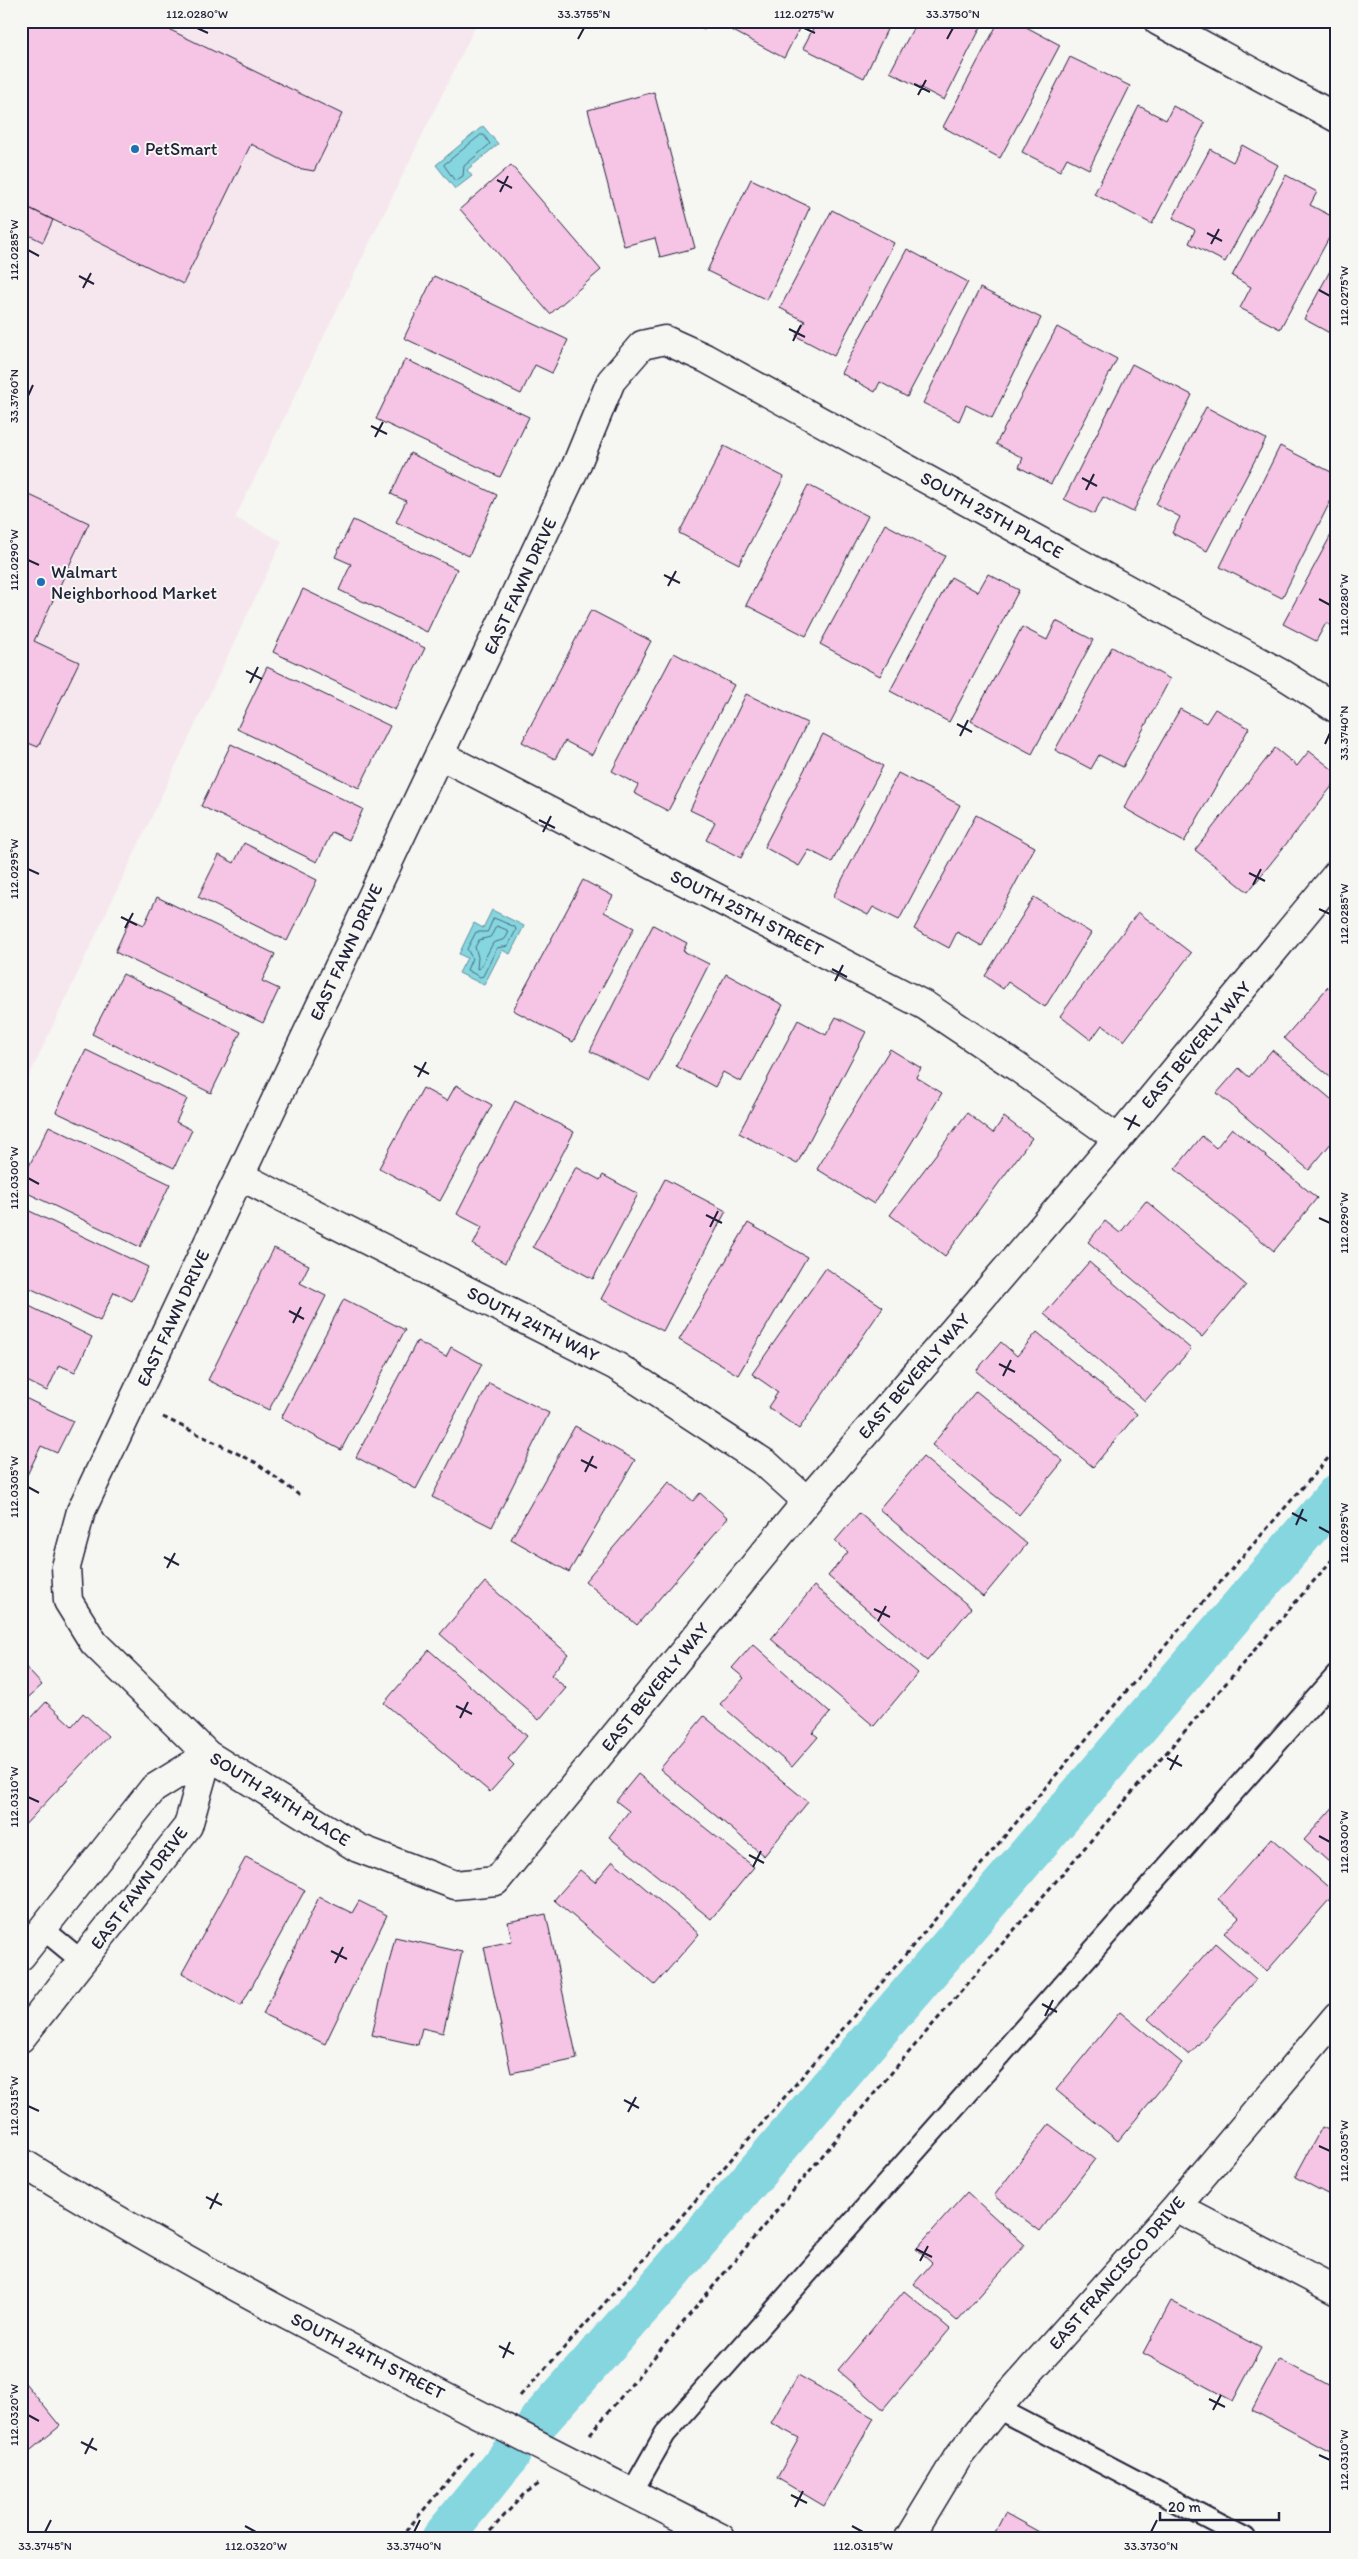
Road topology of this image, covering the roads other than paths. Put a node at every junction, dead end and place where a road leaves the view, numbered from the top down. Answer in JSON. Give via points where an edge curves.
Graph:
{"nodes":[{"id":1,"x":1158,"y":21,"type":"edge"},
{"id":2,"x":1334,"y":111,"type":"edge"},
{"id":3,"x":642,"y":345,"type":"joint"},
{"id":4,"x":1337,"y":709,"type":"edge"},
{"id":5,"x":440,"y":755,"type":"junction"},
{"id":6,"x":1337,"y":874,"type":"edge"},
{"id":7,"x":1118,"y":1139,"type":"junction"},
{"id":8,"x":240,"y":1176,"type":"junction"},
{"id":9,"x":807,"y":1500,"type":"junction"},
{"id":10,"x":66,"y":1567,"type":"joint"},
{"id":11,"x":1337,"y":1674,"type":"edge"},
{"id":12,"x":208,"y":1756,"type":"junction"},
{"id":13,"x":496,"y":1881,"type":"joint"},
{"id":14,"x":43,"y":1929,"type":"junction"},
{"id":15,"x":21,"y":1956,"type":"edge"},
{"id":16,"x":83,"y":1962,"type":"junction"},
{"id":17,"x":1337,"y":2016,"type":"edge"},
{"id":18,"x":21,"y":2038,"type":"edge"},
{"id":19,"x":21,"y":2162,"type":"edge"},
{"id":20,"x":1176,"y":2207,"type":"junction"},
{"id":21,"x":1337,"y":2291,"type":"edge"},
{"id":22,"x":998,"y":2408,"type":"junction"},
{"id":23,"x":632,"y":2492,"type":"junction"},
{"id":24,"x":721,"y":2538,"type":"edge"},
{"id":25,"x":909,"y":2538,"type":"edge"},
{"id":26,"x":1245,"y":2538,"type":"edge"}],
"edges":[{"from":1,"to":2,"type":"street"},
{"from":3,"to":4,"type":"street","name":"SOUTH 25TH PLACE","via":[[665,340],[705,358],[1282,674]]},
{"from":3,"to":5,"type":"street","name":"EAST FAWN DRIVE","via":[[611,381],[576,466]]},
{"from":5,"to":7,"type":"street","name":"SOUTH 25TH STREET","via":[[926,1006]]},
{"from":5,"to":8,"type":"street","name":"EAST FAWN DRIVE"},
{"from":6,"to":7,"type":"street","name":"EAST BEVERLY WAY"},
{"from":7,"to":9,"type":"street","name":"EAST BEVERLY WAY"},
{"from":8,"to":9,"type":"street","name":"SOUTH 24TH WAY","via":[[616,1366],[766,1464]]},
{"from":8,"to":10,"type":"street","name":"EAST FAWN DRIVE","via":[[81,1511]]},
{"from":9,"to":13,"type":"street","name":"EAST BEVERLY WAY"},
{"from":10,"to":12,"type":"street","name":"SOUTH 24TH PLACE","via":[[68,1601],[94,1643]]},
{"from":11,"to":23,"type":"lane","via":[[665,2434]]},
{"from":12,"to":13,"type":"street","name":"SOUTH 24TH PLACE","via":[[358,1848],[455,1885]]},
{"from":12,"to":14,"type":"street","via":[[153,1789]]},
{"from":12,"to":16,"type":"street","name":"EAST FAWN DRIVE","via":[[188,1826]]},
{"from":14,"to":15,"type":"street"},
{"from":14,"to":16,"type":"lane"},
{"from":16,"to":18,"type":"street","name":"EAST FAWN DRIVE"},
{"from":17,"to":20,"type":"street","name":"EAST FRANCISCO DRIVE"},
{"from":19,"to":23,"type":"street","name":"SOUTH 24TH STREET","via":[[215,2276]]},
{"from":20,"to":21,"type":"street"},
{"from":20,"to":22,"type":"street","name":"EAST FRANCISCO DRIVE"},
{"from":22,"to":25,"type":"street","name":"EAST FRANCISCO DRIVE","via":[[958,2458]]},
{"from":22,"to":26,"type":"lane"},
{"from":23,"to":24,"type":"street","name":"SOUTH 24TH STREET"}]}
